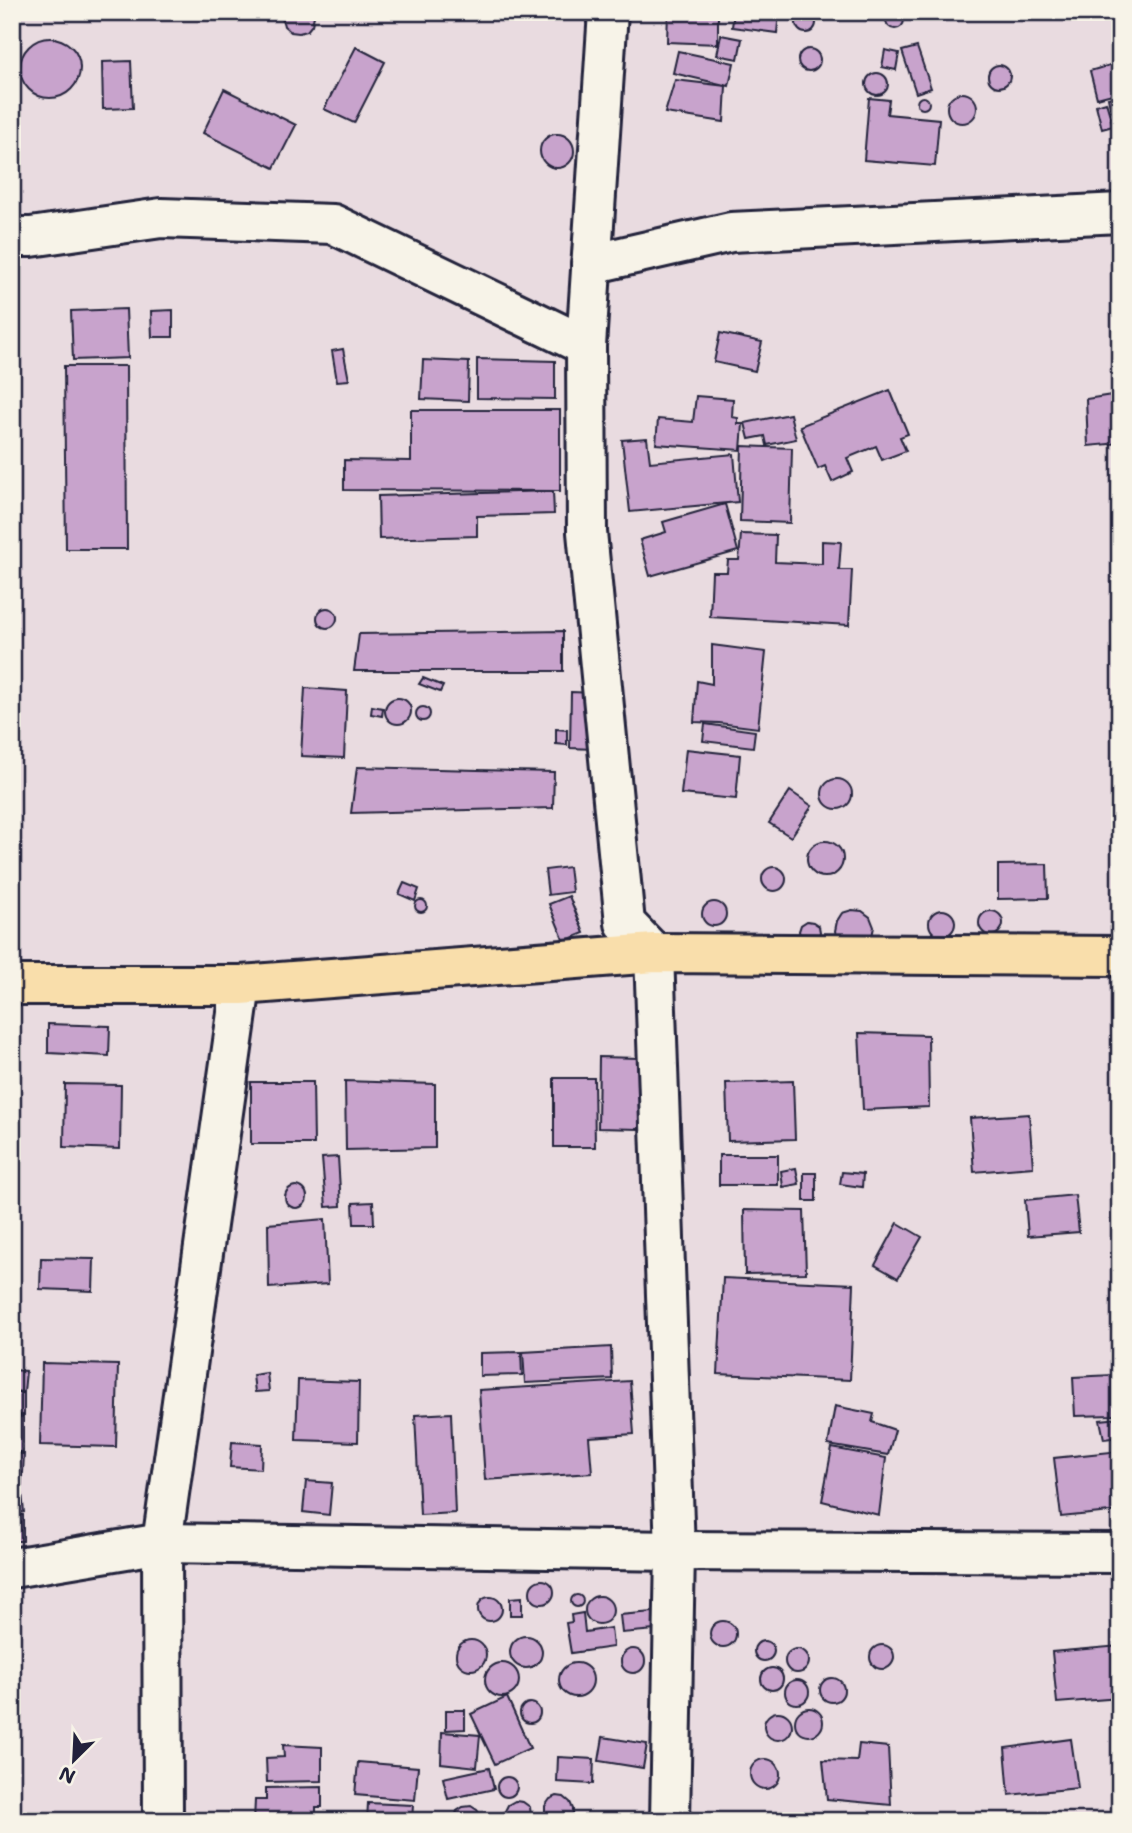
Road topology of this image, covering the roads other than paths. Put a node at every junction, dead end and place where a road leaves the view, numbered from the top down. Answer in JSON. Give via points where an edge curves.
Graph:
{"nodes":[{"id":1,"x":608,"y":12,"type":"edge"},
{"id":2,"x":1120,"y":213,"type":"edge"},
{"id":3,"x":12,"y":237,"type":"edge"},
{"id":4,"x":591,"y":264,"type":"junction"},
{"id":5,"x":586,"y":346,"type":"junction"},
{"id":6,"x":654,"y":953,"type":"junction"},
{"id":7,"x":1120,"y":956,"type":"edge"},
{"id":8,"x":12,"y":985,"type":"edge"},
{"id":9,"x":241,"y":985,"type":"junction"},
{"id":10,"x":162,"y":1543,"type":"junction"},
{"id":11,"x":675,"y":1551,"type":"junction"},
{"id":12,"x":1120,"y":1553,"type":"edge"},
{"id":13,"x":12,"y":1568,"type":"edge"},
{"id":14,"x":163,"y":1821,"type":"edge"},
{"id":15,"x":670,"y":1821,"type":"edge"}],
"edges":[{"from":1,"to":4,"type":"street"},
{"from":2,"to":4,"type":"street","via":[[732,232]]},
{"from":3,"to":5,"type":"street","via":[[161,218],[333,224]]},
{"from":4,"to":5,"type":"street"},
{"from":5,"to":6,"type":"street","via":[[587,532],[625,923]]},
{"from":6,"to":7,"type":"main road"},
{"from":6,"to":9,"type":"main road"},
{"from":6,"to":11,"type":"street"},
{"from":8,"to":9,"type":"main road"},
{"from":9,"to":10,"type":"street"},
{"from":10,"to":11,"type":"street"},
{"from":10,"to":13,"type":"street"},
{"from":10,"to":14,"type":"street"},
{"from":11,"to":12,"type":"street"},
{"from":11,"to":15,"type":"street"}]}
